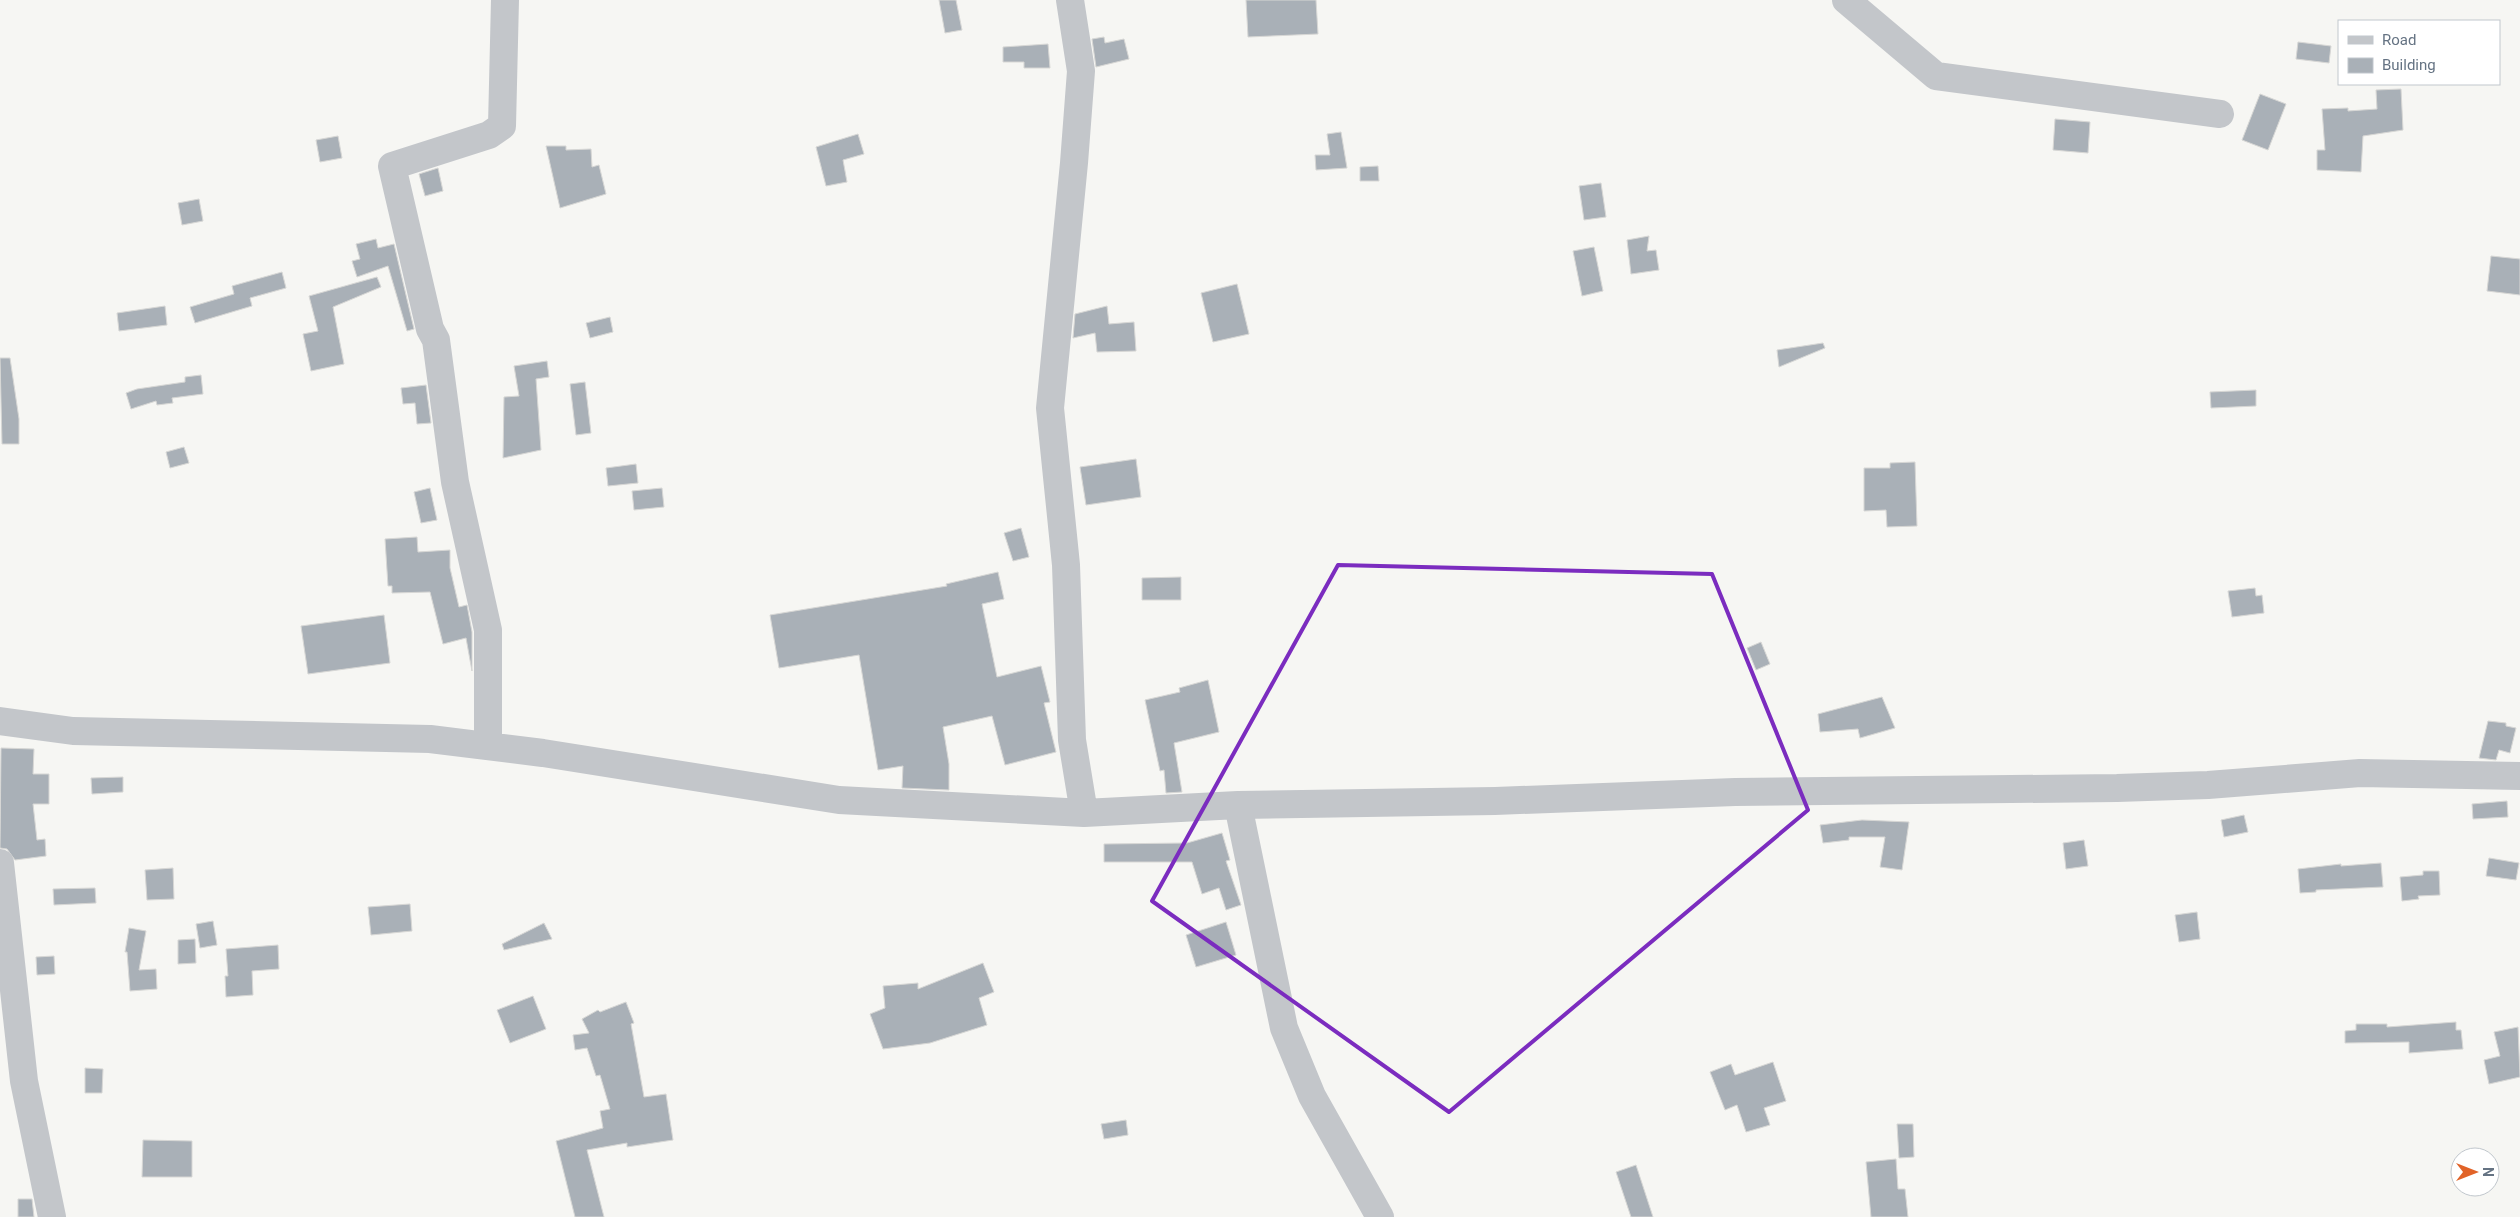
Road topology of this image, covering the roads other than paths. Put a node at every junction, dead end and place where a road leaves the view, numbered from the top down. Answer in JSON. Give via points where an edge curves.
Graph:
{"nodes":[{"id":1,"x":505,"y":0,"type":"edge"},
{"id":2,"x":1070,"y":0,"type":"edge"},
{"id":3,"x":1846,"y":0,"type":"edge"},
{"id":4,"x":2220,"y":114,"type":"dead end"},
{"id":5,"x":0,"y":721,"type":"edge"},
{"id":6,"x":488,"y":746,"type":"junction"},
{"id":7,"x":2520,"y":776,"type":"edge"},
{"id":8,"x":1238,"y":805,"type":"junction"},
{"id":9,"x":1084,"y":813,"type":"junction"},
{"id":10,"x":0,"y":862,"type":"edge"},
{"id":11,"x":52,"y":1217,"type":"edge"},
{"id":12,"x":1380,"y":1217,"type":"edge"}],
"edges":[{"from":1,"to":6,"type":"street","via":[[502,126],[489,135],[392,166],[430,329],[436,340],[455,482],[488,630]]},
{"from":2,"to":9,"type":"street","via":[[1081,71],[1050,408],[1066,565],[1072,740]]},
{"from":3,"to":4,"type":"street","via":[[1936,76]]},
{"from":5,"to":6,"type":"street","via":[[73,731],[430,739]]},
{"from":6,"to":9,"type":"street","via":[[839,800]]},
{"from":7,"to":8,"type":"street","via":[[2360,772],[2208,785],[2117,788],[1783,791],[1496,801]]},
{"from":8,"to":9,"type":"street"},
{"from":8,"to":12,"type":"street","via":[[1284,1028],[1312,1096]]},
{"from":10,"to":11,"type":"street","via":[[24,1081]]}]}
